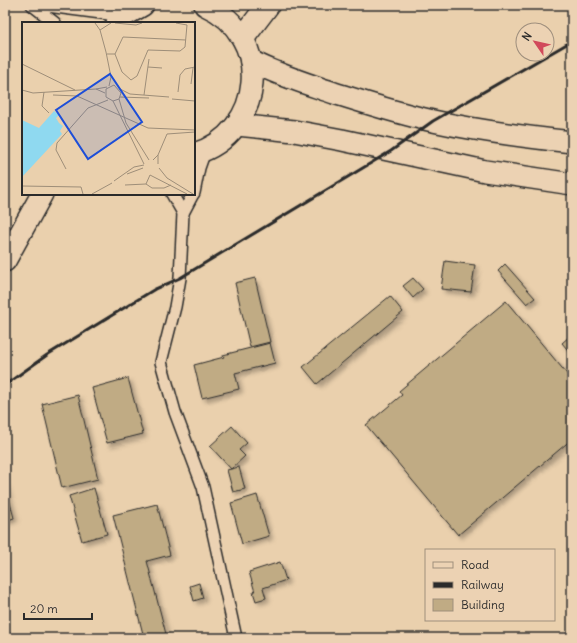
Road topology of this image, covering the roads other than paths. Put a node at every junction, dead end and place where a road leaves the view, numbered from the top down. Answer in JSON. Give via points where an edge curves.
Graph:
{"nodes":[{"id":1,"x":32,"y":5,"type":"edge"},
{"id":2,"x":40,"y":5,"type":"edge"},
{"id":3,"x":143,"y":5,"type":"edge"},
{"id":4,"x":205,"y":5,"type":"edge"},
{"id":5,"x":268,"y":5,"type":"edge"},
{"id":6,"x":121,"y":20,"type":"edge"},
{"id":7,"x":54,"y":22,"type":"edge"},
{"id":8,"x":243,"y":38,"type":"junction"},
{"id":9,"x":251,"y":61,"type":"junction"},
{"id":10,"x":237,"y":125,"type":"junction"},
{"id":11,"x":572,"y":142,"type":"edge"},
{"id":12,"x":199,"y":152,"type":"edge"},
{"id":13,"x":572,"y":184,"type":"edge"},
{"id":14,"x":195,"y":189,"type":"edge"},
{"id":15,"x":41,"y":195,"type":"edge"},
{"id":16,"x":173,"y":195,"type":"edge"},
{"id":17,"x":193,"y":195,"type":"edge"},
{"id":18,"x":183,"y":213,"type":"junction"},
{"id":19,"x":5,"y":261,"type":"edge"},
{"id":20,"x":236,"y":638,"type":"edge"}],
"edges":[{"from":1,"to":7,"type":"lane"},
{"from":2,"to":6,"type":"lane","via":[[89,12]]},
{"from":3,"to":6,"type":"street"},
{"from":4,"to":8,"type":"street","via":[[230,22]]},
{"from":5,"to":8,"type":"main road"},
{"from":8,"to":9,"type":"street"},
{"from":9,"to":10,"type":"street","via":[[253,83],[248,105]]},
{"from":9,"to":11,"type":"street","via":[[295,80],[368,104],[433,121],[492,132]]},
{"from":10,"to":12,"type":"street","via":[[217,144]]},
{"from":10,"to":13,"type":"street","via":[[294,131],[485,172]]},
{"from":12,"to":14,"type":"lane"},
{"from":15,"to":19,"type":"street"},
{"from":16,"to":18,"type":"lane"},
{"from":17,"to":18,"type":"lane"},
{"from":18,"to":20,"type":"lane","via":[[180,278],[161,362],[175,412],[203,487]]}]}
